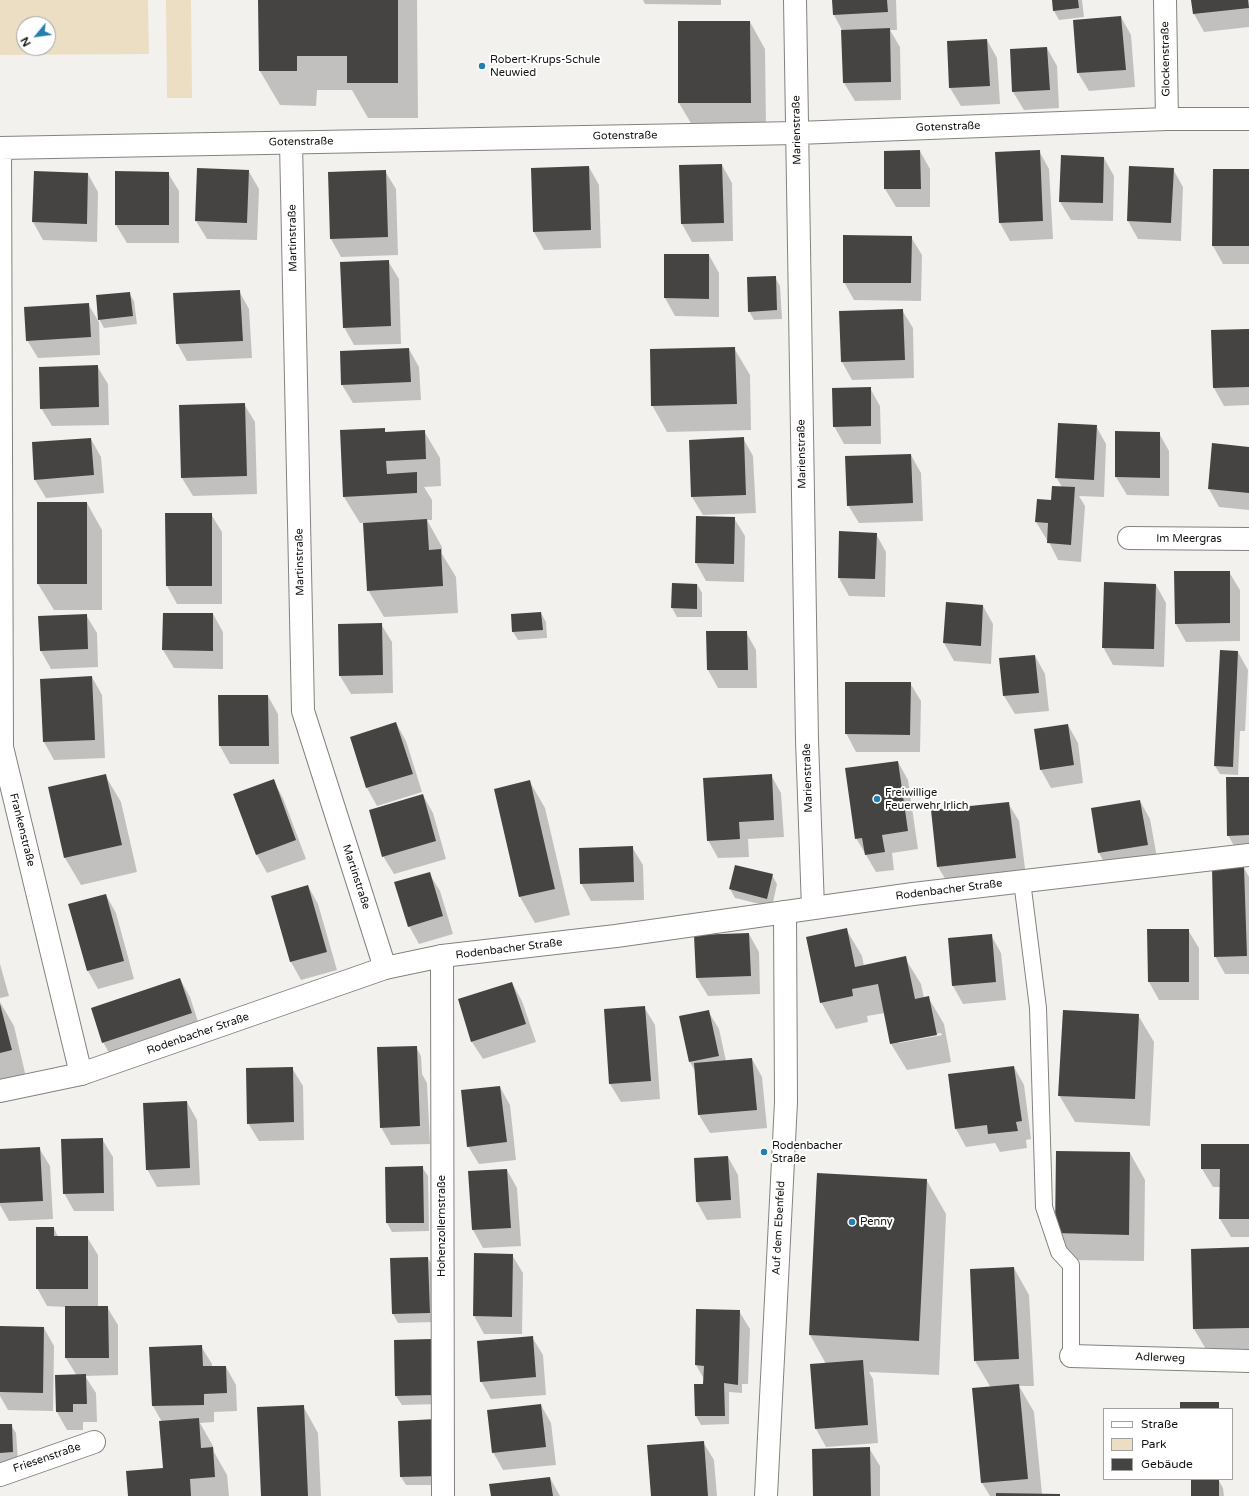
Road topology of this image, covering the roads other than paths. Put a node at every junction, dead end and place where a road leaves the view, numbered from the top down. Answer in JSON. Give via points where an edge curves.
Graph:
{"nodes":[{"id":1,"x":795,"y":0,"type":"edge"},
{"id":2,"x":1165,"y":0,"type":"edge"},
{"id":3,"x":1167,"y":119,"type":"junction"},
{"id":4,"x":1249,"y":120,"type":"edge"},
{"id":5,"x":797,"y":133,"type":"junction"},
{"id":6,"x":291,"y":142,"type":"junction"},
{"id":7,"x":0,"y":148,"type":"edge"},
{"id":8,"x":1129,"y":538,"type":"dead end"},
{"id":9,"x":1249,"y":539,"type":"edge"},
{"id":10,"x":1249,"y":855,"type":"edge"},
{"id":11,"x":1022,"y":881,"type":"junction"},
{"id":12,"x":813,"y":908,"type":"junction"},
{"id":13,"x":785,"y":912,"type":"junction"},
{"id":14,"x":442,"y":956,"type":"junction"},
{"id":15,"x":385,"y":968,"type":"junction"},
{"id":16,"x":81,"y":1074,"type":"junction"},
{"id":17,"x":0,"y":1091,"type":"edge"},
{"id":18,"x":1071,"y":1356,"type":"joint"},
{"id":19,"x":1249,"y":1361,"type":"edge"},
{"id":20,"x":94,"y":1442,"type":"dead end"},
{"id":21,"x":0,"y":1475,"type":"edge"},
{"id":22,"x":443,"y":1496,"type":"edge"},
{"id":23,"x":766,"y":1496,"type":"edge"}],
"edges":[{"from":1,"to":5,"type":"street","name":"Marienstraße"},
{"from":2,"to":3,"type":"street","name":"Glockenstraße"},
{"from":3,"to":4,"type":"street","name":"Gotenstraße"},
{"from":3,"to":5,"type":"street","name":"Gotenstraße"},
{"from":5,"to":6,"type":"street","name":"Gotenstraße"},
{"from":5,"to":12,"type":"street","name":"Marienstraße","via":[[807,740]]},
{"from":6,"to":7,"type":"street","name":"Gotenstraße"},
{"from":6,"to":15,"type":"street","name":"Martinstraße","via":[[303,711]]},
{"from":7,"to":16,"type":"street","name":"Frankenstraße","via":[[2,747]]},
{"from":8,"to":9,"type":"street","name":"Im Meergras"},
{"from":10,"to":11,"type":"street","name":"Rodenbacher Straße"},
{"from":11,"to":12,"type":"street","name":"Rodenbacher Straße"},
{"from":11,"to":18,"type":"lane","via":[[1038,1008],[1044,1207],[1059,1252],[1071,1265]]},
{"from":12,"to":13,"type":"street","name":"Rodenbacher Straße"},
{"from":13,"to":14,"type":"street","name":"Rodenbacher Straße","via":[[616,936]]},
{"from":13,"to":23,"type":"street","name":"Auf dem Ebenfeld","via":[[786,1102]]},
{"from":14,"to":15,"type":"street","name":"Rodenbacher Straße"},
{"from":14,"to":22,"type":"street","name":"Hohenzollernstraße"},
{"from":15,"to":16,"type":"street","name":"Rodenbacher Straße"},
{"from":16,"to":17,"type":"street","name":"Rodenbacher Straße"},
{"from":18,"to":19,"type":"street","name":"Adlerweg"},
{"from":20,"to":21,"type":"street","name":"Friesenstraße"}]}
